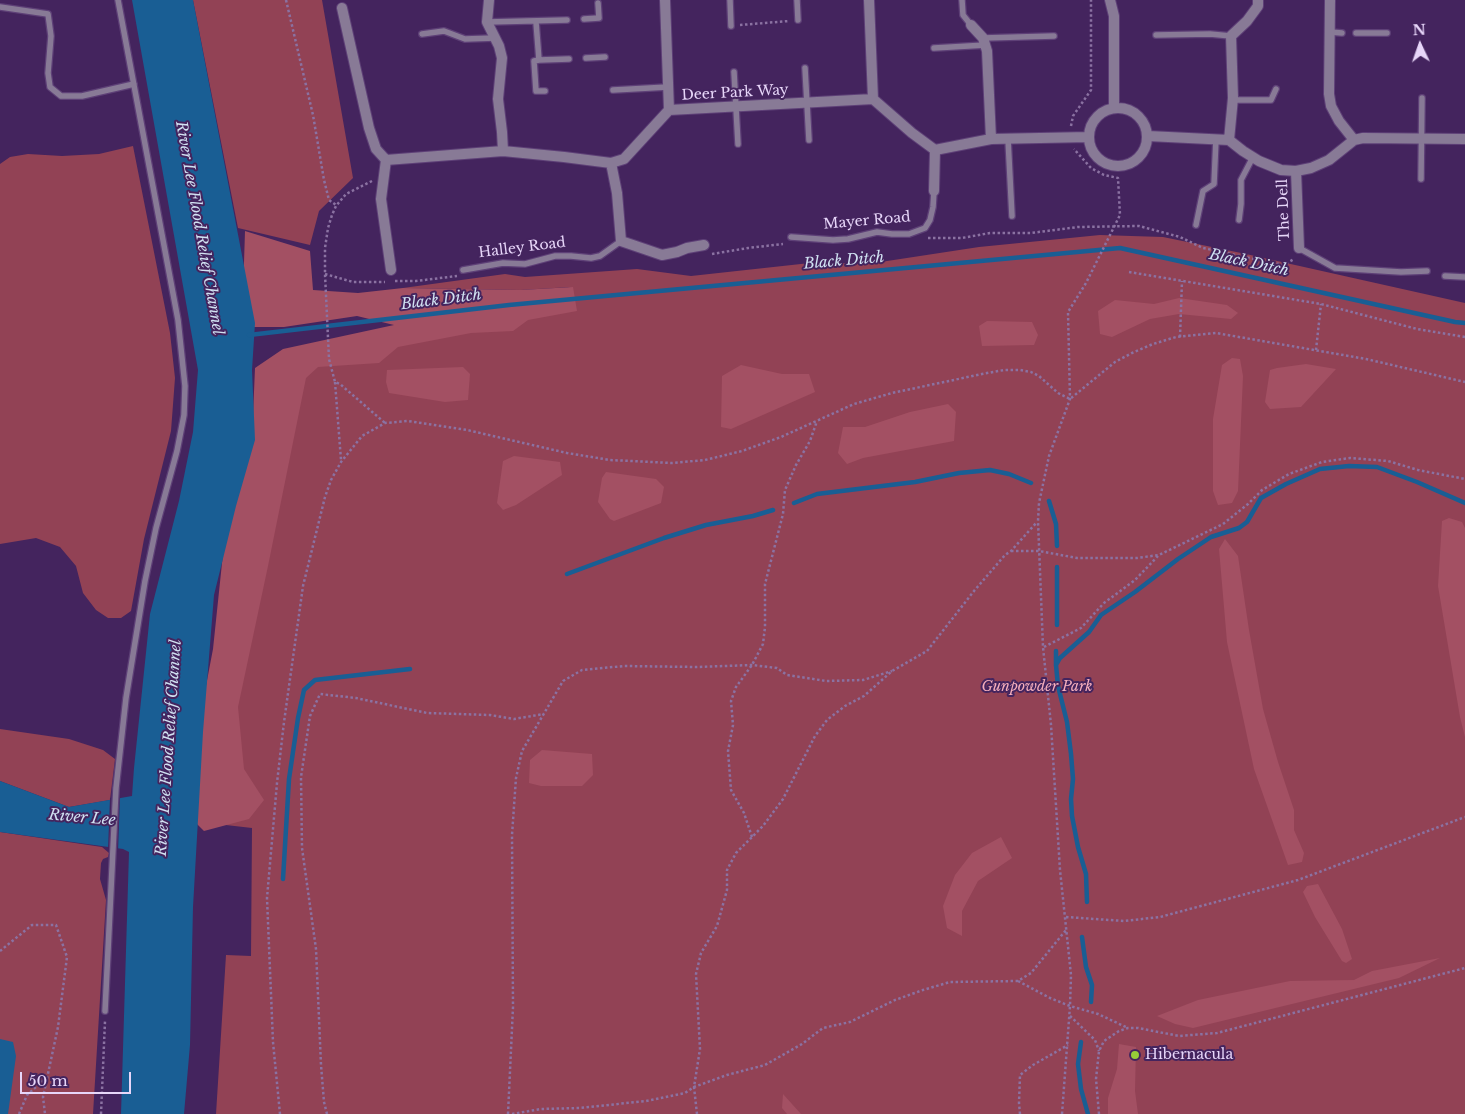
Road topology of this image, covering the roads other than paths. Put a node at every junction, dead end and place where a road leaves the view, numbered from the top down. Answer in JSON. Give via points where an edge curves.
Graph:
{"nodes":[{"id":1,"x":118,"y":0,"type":"edge"},
{"id":2,"x":489,"y":0,"type":"edge"},
{"id":3,"x":665,"y":0,"type":"edge"},
{"id":4,"x":730,"y":0,"type":"edge"},
{"id":5,"x":797,"y":0,"type":"edge"},
{"id":6,"x":869,"y":0,"type":"edge"},
{"id":7,"x":962,"y":0,"type":"edge"},
{"id":8,"x":1110,"y":0,"type":"edge"},
{"id":9,"x":1118,"y":0,"type":"edge"},
{"id":10,"x":1258,"y":0,"type":"edge"},
{"id":11,"x":1330,"y":0,"type":"edge"},
{"id":12,"x":598,"y":3,"type":"dead end"},
{"id":13,"x":0,"y":7,"type":"edge"},
{"id":14,"x":342,"y":8,"type":"dead end"},
{"id":15,"x":1114,"y":16,"type":"junction"},
{"id":16,"x":584,"y":19,"type":"dead end"},
{"id":17,"x":567,"y":20,"type":"dead end"},
{"id":18,"x":798,"y":20,"type":"road end"},
{"id":19,"x":487,"y":22,"type":"junction"},
{"id":20,"x":536,"y":22,"type":"junction"},
{"id":21,"x":970,"y":25,"type":"joint"},
{"id":22,"x":731,"y":26,"type":"road end"},
{"id":23,"x":1330,"y":32,"type":"junction"},
{"id":24,"x":1342,"y":32,"type":"dead end"},
{"id":25,"x":1356,"y":33,"type":"dead end"},
{"id":26,"x":1387,"y":33,"type":"dead end"},
{"id":27,"x":422,"y":34,"type":"dead end"},
{"id":28,"x":1156,"y":35,"type":"dead end"},
{"id":29,"x":1054,"y":36,"type":"dead end"},
{"id":30,"x":1231,"y":36,"type":"junction"},
{"id":31,"x":496,"y":38,"type":"junction"},
{"id":32,"x":984,"y":41,"type":"junction"},
{"id":33,"x":934,"y":48,"type":"dead end"},
{"id":34,"x":605,"y":57,"type":"dead end"},
{"id":35,"x":586,"y":58,"type":"dead end"},
{"id":36,"x":569,"y":59,"type":"dead end"},
{"id":37,"x":539,"y":60,"type":"junction"},
{"id":38,"x":805,"y":68,"type":"dead end"},
{"id":39,"x":734,"y":72,"type":"dead end"},
{"id":40,"x":134,"y":84,"type":"junction"},
{"id":41,"x":668,"y":87,"type":"junction"},
{"id":42,"x":1276,"y":88,"type":"dead end"},
{"id":43,"x":613,"y":90,"type":"dead end"},
{"id":44,"x":545,"y":91,"type":"dead end"},
{"id":45,"x":1422,"y":98,"type":"dead end"},
{"id":46,"x":873,"y":100,"type":"junction"},
{"id":47,"x":1232,"y":100,"type":"junction"},
{"id":48,"x":807,"y":102,"type":"junction"},
{"id":49,"x":736,"y":106,"type":"junction"},
{"id":50,"x":1114,"y":108,"type":"junction"},
{"id":51,"x":669,"y":110,"type":"junction"},
{"id":52,"x":1148,"y":136,"type":"junction"},
{"id":53,"x":1089,"y":138,"type":"junction"},
{"id":54,"x":1422,"y":138,"type":"junction"},
{"id":55,"x":991,"y":139,"type":"junction"},
{"id":56,"x":1008,"y":139,"type":"junction"},
{"id":57,"x":1216,"y":139,"type":"junction"},
{"id":58,"x":1465,"y":139,"type":"edge"},
{"id":59,"x":809,"y":140,"type":"dead end"},
{"id":60,"x":1229,"y":140,"type":"junction"},
{"id":61,"x":1354,"y":140,"type":"junction"},
{"id":62,"x":738,"y":144,"type":"dead end"},
{"id":63,"x":935,"y":150,"type":"junction"},
{"id":64,"x":503,"y":151,"type":"junction"},
{"id":65,"x":1253,"y":157,"type":"junction"},
{"id":66,"x":386,"y":160,"type":"junction"},
{"id":67,"x":611,"y":164,"type":"junction"},
{"id":68,"x":1296,"y":171,"type":"junction"},
{"id":69,"x":1421,"y":179,"type":"dead end"},
{"id":70,"x":934,"y":192,"type":"joint"},
{"id":71,"x":1012,"y":216,"type":"dead end"},
{"id":72,"x":1239,"y":220,"type":"dead end"},
{"id":73,"x":1196,"y":225,"type":"dead end"},
{"id":74,"x":791,"y":237,"type":"dead end"},
{"id":75,"x":621,"y":241,"type":"junction"},
{"id":76,"x":706,"y":250,"type":"road end"},
{"id":77,"x":1299,"y":253,"type":"joint"},
{"id":78,"x":391,"y":270,"type":"dead end"},
{"id":79,"x":1427,"y":271,"type":"dead end"},
{"id":80,"x":463,"y":272,"type":"road end"},
{"id":81,"x":1445,"y":276,"type":"dead end"},
{"id":82,"x":1465,"y":277,"type":"edge"},
{"id":83,"x":105,"y":1011,"type":"road end"}],
"edges":[{"from":1,"to":40,"type":"lane"},
{"from":2,"to":19,"type":"street"},
{"from":3,"to":41,"type":"street"},
{"from":4,"to":22,"type":"lane"},
{"from":5,"to":18,"type":"lane"},
{"from":6,"to":46,"type":"street"},
{"from":7,"to":21,"type":"lane","via":[[963,14]]},
{"from":8,"to":15,"type":"street"},
{"from":9,"to":15,"type":"street"},
{"from":10,"to":30,"type":"street","via":[[1258,6]]},
{"from":11,"to":23,"type":"street"},
{"from":12,"to":16,"type":"lane","via":[[599,18]]},
{"from":13,"to":40,"type":"lane","via":[[48,14],[50,87],[61,96],[82,96]]},
{"from":14,"to":66,"type":"street","via":[[369,128],[376,149]]},
{"from":15,"to":50,"type":"street"},
{"from":17,"to":20,"type":"lane"},
{"from":19,"to":20,"type":"lane"},
{"from":19,"to":31,"type":"street"},
{"from":20,"to":37,"type":"lane"},
{"from":21,"to":32,"type":"street"},
{"from":23,"to":24,"type":"lane"},
{"from":23,"to":61,"type":"street","via":[[1328,94],[1339,121]]},
{"from":25,"to":26,"type":"lane"},
{"from":27,"to":31,"type":"lane","via":[[444,31],[464,39]]},
{"from":28,"to":30,"type":"lane"},
{"from":29,"to":32,"type":"lane"},
{"from":30,"to":47,"type":"street"},
{"from":31,"to":64,"type":"street","via":[[502,58],[498,99]]},
{"from":32,"to":33,"type":"lane"},
{"from":32,"to":55,"type":"street"},
{"from":34,"to":35,"type":"lane"},
{"from":36,"to":37,"type":"lane"},
{"from":37,"to":44,"type":"lane","via":[[534,61],[536,92]]},
{"from":38,"to":48,"type":"lane"},
{"from":39,"to":49,"type":"lane"},
{"from":40,"to":83,"type":"lane","via":[[178,320],[185,386],[184,415],[156,528],[126,698],[116,788]]},
{"from":41,"to":43,"type":"lane"},
{"from":41,"to":51,"type":"street"},
{"from":42,"to":47,"type":"lane","via":[[1271,100]]},
{"from":45,"to":54,"type":"lane"},
{"from":46,"to":48,"type":"street","name":"Deer Park Way"},
{"from":46,"to":63,"type":"street"},
{"from":47,"to":60,"type":"street"},
{"from":48,"to":49,"type":"street","name":"Deer Park Way"},
{"from":48,"to":59,"type":"lane"},
{"from":49,"to":51,"type":"street","name":"Deer Park Way"},
{"from":49,"to":62,"type":"lane"},
{"from":50,"to":52,"type":"street","via":[[1127,108],[1138,114]]},
{"from":50,"to":53,"type":"street","via":[[1096,118],[1090,127]]},
{"from":51,"to":67,"type":"street","name":"Deer Park Way","via":[[624,159]]},
{"from":52,"to":53,"type":"street","via":[[1140,157],[1119,166],[1098,158]]},
{"from":52,"to":57,"type":"street"},
{"from":53,"to":56,"type":"street"},
{"from":54,"to":58,"type":"street"},
{"from":54,"to":61,"type":"street"},
{"from":54,"to":69,"type":"lane"},
{"from":55,"to":56,"type":"street"},
{"from":55,"to":63,"type":"street"},
{"from":56,"to":71,"type":"lane"},
{"from":57,"to":60,"type":"street"},
{"from":57,"to":73,"type":"lane","via":[[1214,184],[1203,190]]},
{"from":60,"to":65,"type":"street"},
{"from":61,"to":68,"type":"street","via":[[1329,160]]},
{"from":63,"to":70,"type":"street","name":"Mayer Road"},
{"from":64,"to":66,"type":"street"},
{"from":64,"to":67,"type":"street"},
{"from":65,"to":68,"type":"street","via":[[1281,170]]},
{"from":65,"to":72,"type":"lane","via":[[1241,180]]},
{"from":66,"to":78,"type":"street","via":[[382,210]]},
{"from":67,"to":75,"type":"street"},
{"from":68,"to":77,"type":"street","name":"The Dell"},
{"from":70,"to":74,"type":"lane","name":"Mayer Road","via":[[930,220],[925,228],[909,234],[877,232],[834,240]]},
{"from":75,"to":76,"type":"street","via":[[662,255],[687,248]]},
{"from":75,"to":80,"type":"lane","name":"Halley Road","via":[[600,256],[591,258],[555,256],[525,264],[503,263]]},
{"from":77,"to":79,"type":"lane","via":[[1335,268]]},
{"from":81,"to":82,"type":"lane"}]}
